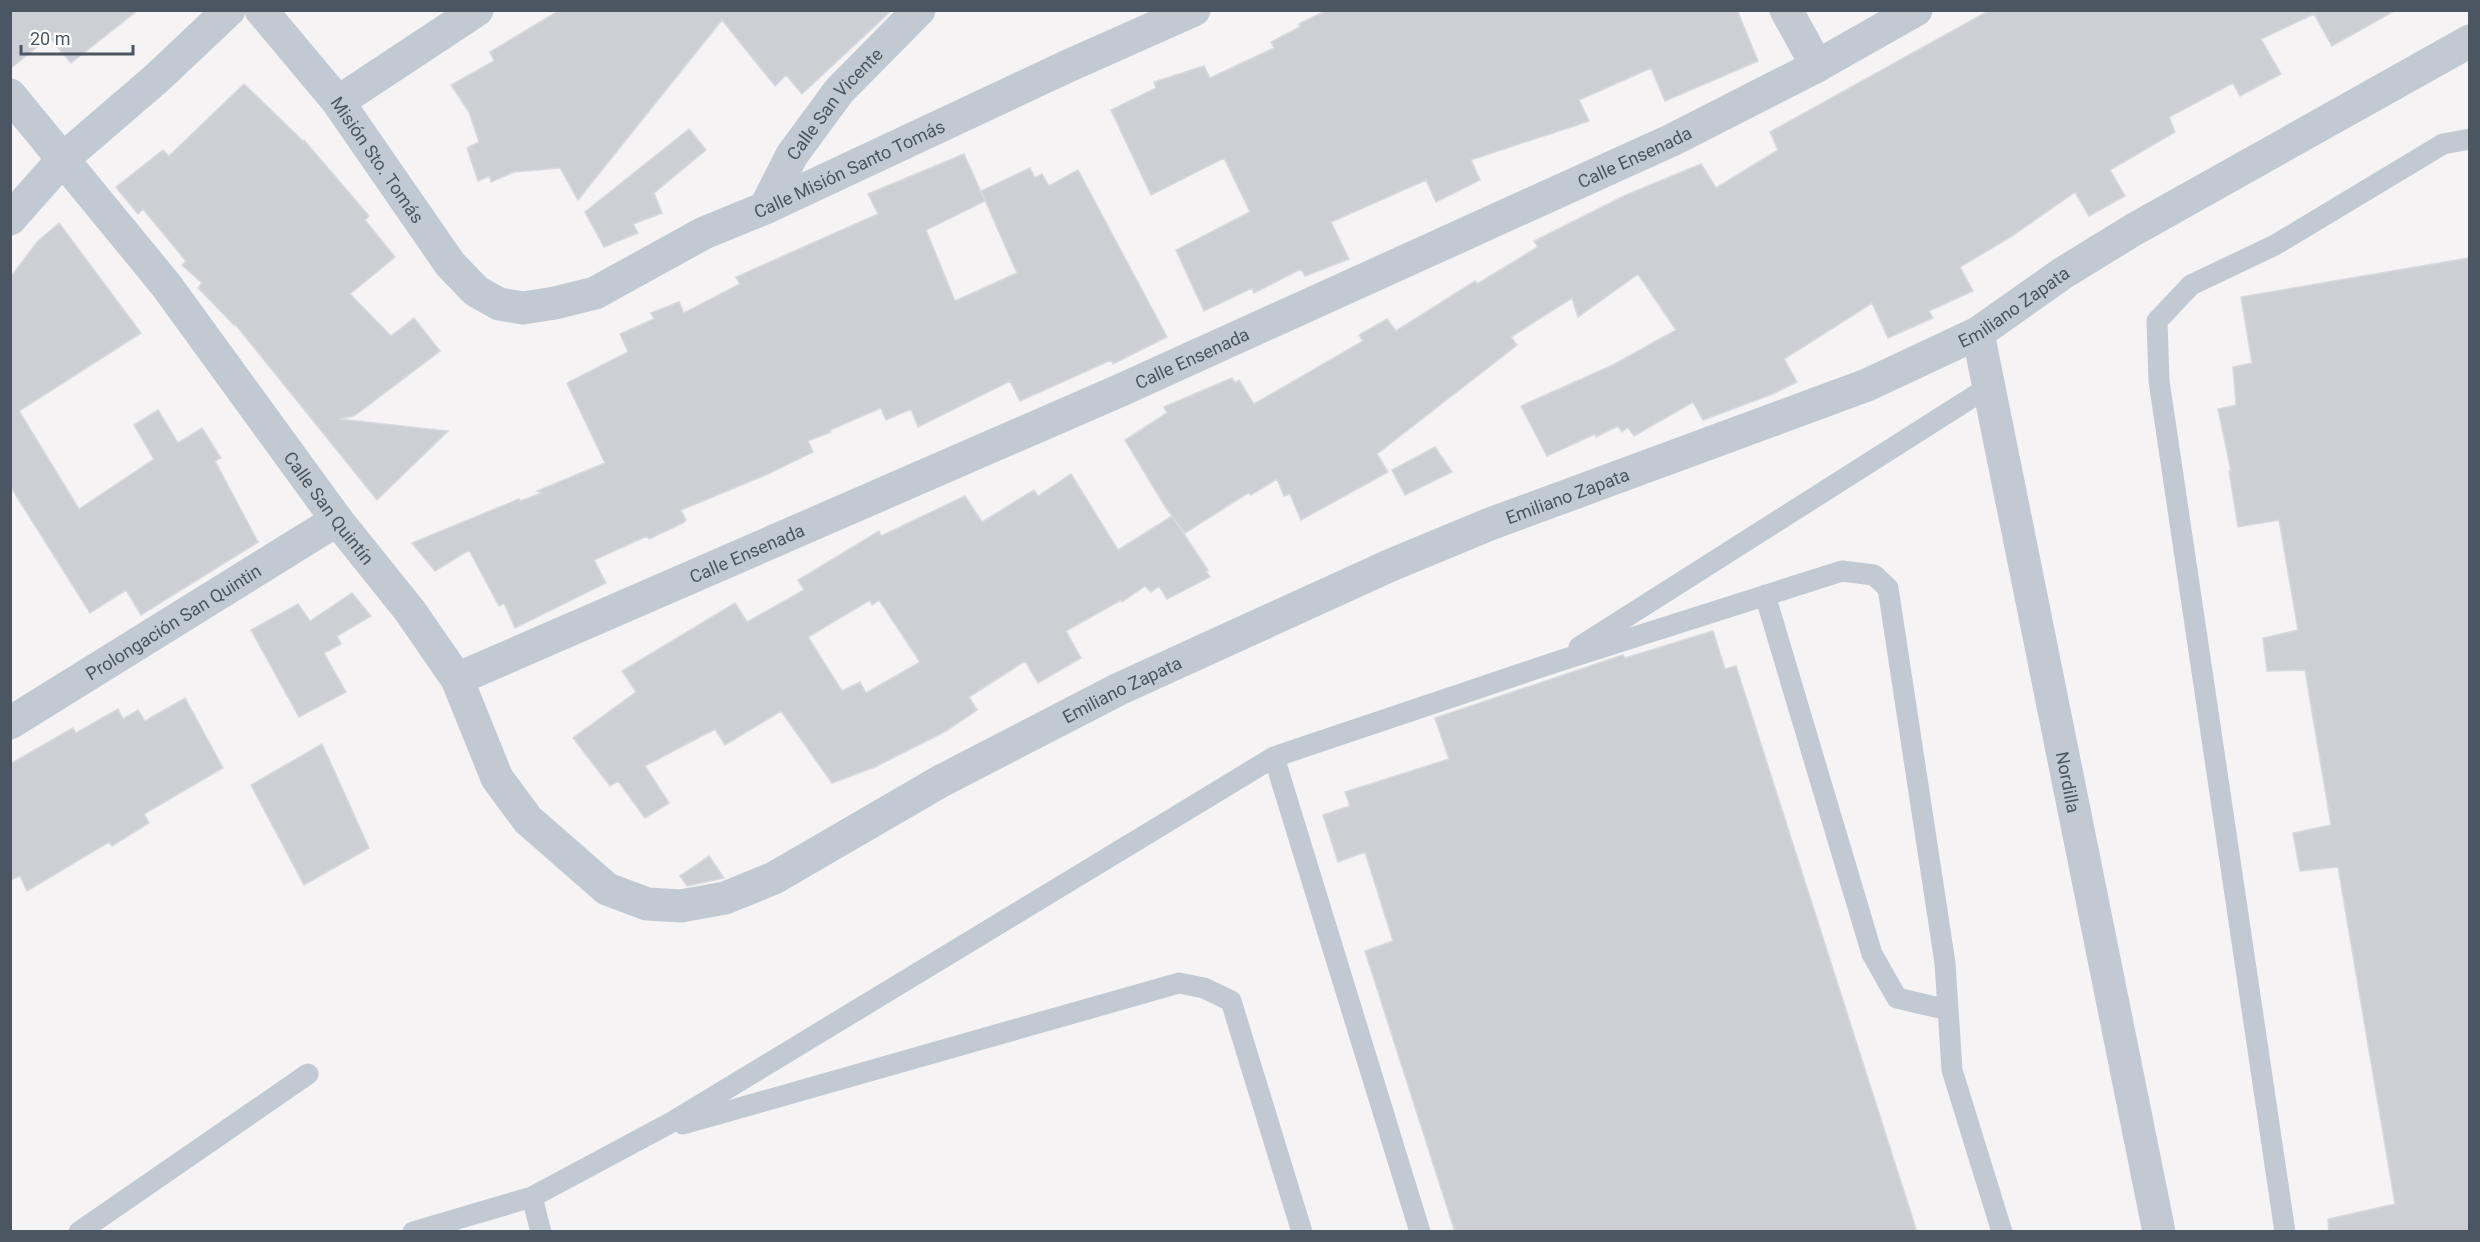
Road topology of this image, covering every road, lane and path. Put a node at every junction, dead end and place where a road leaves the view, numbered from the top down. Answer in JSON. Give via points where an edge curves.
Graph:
{"nodes":[{"id":1,"x":229,"y":10,"type":"edge"},
{"id":2,"x":261,"y":10,"type":"edge"},
{"id":3,"x":477,"y":10,"type":"edge"},
{"id":4,"x":919,"y":10,"type":"edge"},
{"id":5,"x":1194,"y":10,"type":"edge"},
{"id":6,"x":1786,"y":10,"type":"edge"},
{"id":7,"x":1916,"y":10,"type":"edge"},
{"id":8,"x":2469,"y":40,"type":"edge"},
{"id":9,"x":1817,"y":66,"type":"junction"},
{"id":10,"x":10,"y":95,"type":"edge"},
{"id":11,"x":338,"y":102,"type":"junction"},
{"id":12,"x":2469,"y":139,"type":"edge"},
{"id":13,"x":64,"y":158,"type":"junction"},
{"id":14,"x":765,"y":208,"type":"junction"},
{"id":15,"x":10,"y":219,"type":"edge"},
{"id":16,"x":499,"y":304,"type":"joint"},
{"id":17,"x":1978,"y":333,"type":"junction"},
{"id":18,"x":1990,"y":386,"type":"junction"},
{"id":19,"x":337,"y":520,"type":"junction"},
{"id":20,"x":1765,"y":595,"type":"junction"},
{"id":21,"x":1553,"y":663,"type":"junction"},
{"id":22,"x":457,"y":680,"type":"junction"},
{"id":23,"x":10,"y":723,"type":"edge"},
{"id":24,"x":1274,"y":757,"type":"junction"},
{"id":25,"x":647,"y":904,"type":"joint"},
{"id":26,"x":1947,"y":1010,"type":"junction"},
{"id":27,"x":308,"y":1074,"type":"dead end"},
{"id":28,"x":654,"y":1132,"type":"junction"},
{"id":29,"x":532,"y":1197,"type":"junction"},
{"id":30,"x":422,"y":1230,"type":"edge"},
{"id":31,"x":79,"y":1232,"type":"edge"},
{"id":32,"x":541,"y":1232,"type":"edge"},
{"id":33,"x":1302,"y":1232,"type":"edge"},
{"id":34,"x":1420,"y":1232,"type":"edge"},
{"id":35,"x":2002,"y":1232,"type":"edge"},
{"id":36,"x":2159,"y":1232,"type":"edge"},
{"id":37,"x":2285,"y":1232,"type":"edge"}],
"edges":[{"from":1,"to":13,"type":"street"},
{"from":2,"to":11,"type":"street","name":"Misión Sto. Tomás"},
{"from":3,"to":11,"type":"street"},
{"from":4,"to":14,"type":"street","name":"Calle San Vicente","via":[[839,91],[792,155]]},
{"from":5,"to":14,"type":"street","name":"Calle Misión Santo Tomás"},
{"from":6,"to":9,"type":"street"},
{"from":7,"to":9,"type":"street","name":"Calle Ensenada"},
{"from":8,"to":17,"type":"street","name":"Emiliano Zapata","via":[[2133,230]]},
{"from":9,"to":22,"type":"street","name":"Calle Ensenada","via":[[1672,140],[1121,390]]},
{"from":10,"to":13,"type":"street","name":"Calle San Quintín"},
{"from":11,"to":16,"type":"street","name":"Misión Sto. Tomás","via":[[450,264],[476,291]]},
{"from":12,"to":37,"type":"lane","via":[[2443,144],[2275,245],[2191,285],[2157,321],[2158,381]]},
{"from":13,"to":15,"type":"street"},
{"from":13,"to":19,"type":"street","name":"Calle San Quintín","via":[[166,285]]},
{"from":14,"to":16,"type":"street","name":"Calle Misión Santo Tomás","via":[[704,233],[596,293],[523,308]]},
{"from":17,"to":18,"type":"street","name":"Nordilla"},
{"from":17,"to":25,"type":"street","name":"Emiliano Zapata","via":[[1857,389],[1511,516],[1391,565],[1119,689],[941,781],[774,878],[726,898],[681,906]]},
{"from":18,"to":21,"type":"lane"},
{"from":18,"to":36,"type":"street","name":"Nordilla"},
{"from":19,"to":22,"type":"street","name":"Calle San Quintín","via":[[410,611]]},
{"from":19,"to":23,"type":"street","name":"Prolongación San Quintin"},
{"from":20,"to":21,"type":"lane"},
{"from":20,"to":26,"type":"lane","via":[[1872,954],[1897,999]]},
{"from":20,"to":26,"type":"lane","via":[[1842,571],[1874,575],[1888,588],[1945,963]]},
{"from":21,"to":24,"type":"lane"},
{"from":22,"to":25,"type":"street","name":"Calle San Quintín","via":[[498,778],[528,820],[607,889]]},
{"from":24,"to":28,"type":"lane"},
{"from":24,"to":34,"type":"lane"},
{"from":26,"to":35,"type":"lane","via":[[1952,1070]]},
{"from":27,"to":31,"type":"lane"},
{"from":28,"to":29,"type":"lane"},
{"from":28,"to":33,"type":"lane","via":[[1179,984],[1204,988],[1231,1001]]},
{"from":29,"to":30,"type":"lane"},
{"from":29,"to":32,"type":"lane"}]}
